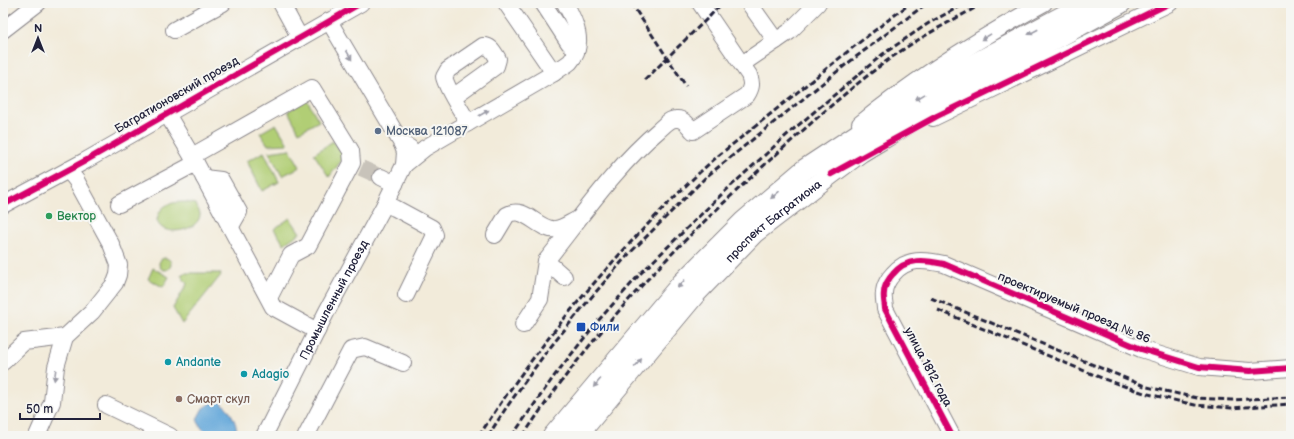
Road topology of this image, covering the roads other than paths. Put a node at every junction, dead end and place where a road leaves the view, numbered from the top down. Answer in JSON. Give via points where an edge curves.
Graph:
{"nodes":[{"id":1,"x":38,"y":3,"type":"edge"},
{"id":2,"x":223,"y":3,"type":"edge"},
{"id":3,"x":281,"y":3,"type":"edge"},
{"id":4,"x":361,"y":3,"type":"edge"},
{"id":5,"x":506,"y":3,"type":"edge"},
{"id":6,"x":543,"y":3,"type":"edge"},
{"id":7,"x":565,"y":3,"type":"edge"},
{"id":8,"x":700,"y":3,"type":"edge"},
{"id":9,"x":749,"y":3,"type":"edge"},
{"id":10,"x":818,"y":3,"type":"edge"},
{"id":11,"x":1044,"y":3,"type":"edge"},
{"id":12,"x":1087,"y":3,"type":"edge"},
{"id":13,"x":1121,"y":3,"type":"edge"},
{"id":14,"x":1170,"y":3,"type":"edge"},
{"id":15,"x":329,"y":21,"type":"junction"},
{"id":16,"x":1071,"y":21,"type":"junction"},
{"id":17,"x":3,"y":30,"type":"edge"},
{"id":18,"x":174,"y":30,"type":"dead end"},
{"id":19,"x":300,"y":38,"type":"junction"},
{"id":20,"x":776,"y":41,"type":"junction"},
{"id":21,"x":577,"y":49,"type":"junction"},
{"id":22,"x":746,"y":69,"type":"junction"},
{"id":23,"x":554,"y":73,"type":"junction"},
{"id":24,"x":453,"y":97,"type":"dead end"},
{"id":25,"x":167,"y":114,"type":"junction"},
{"id":26,"x":468,"y":123,"type":"junction"},
{"id":27,"x":402,"y":144,"type":"junction"},
{"id":28,"x":425,"y":148,"type":"junction"},
{"id":29,"x":194,"y":159,"type":"junction"},
{"id":30,"x":404,"y":165,"type":"junction"},
{"id":31,"x":805,"y":169,"type":"junction"},
{"id":32,"x":68,"y":170,"type":"junction"},
{"id":33,"x":831,"y":174,"type":"junction"},
{"id":34,"x":119,"y":204,"type":"dead end"},
{"id":35,"x":385,"y":204,"type":"junction"},
{"id":36,"x":3,"y":205,"type":"edge"},
{"id":37,"x":581,"y":217,"type":"junction"},
{"id":38,"x":495,"y":235,"type":"dead end"},
{"id":39,"x":546,"y":261,"type":"junction"},
{"id":40,"x":564,"y":277,"type":"dead end"},
{"id":41,"x":406,"y":295,"type":"dead end"},
{"id":42,"x":269,"y":298,"type":"junction"},
{"id":43,"x":886,"y":309,"type":"joint"},
{"id":44,"x":523,"y":324,"type":"dead end"},
{"id":45,"x":317,"y":331,"type":"junction"},
{"id":46,"x":65,"y":337,"type":"junction"},
{"id":47,"x":3,"y":362,"type":"edge"},
{"id":48,"x":403,"y":363,"type":"dead end"},
{"id":49,"x":1291,"y":368,"type":"edge"},
{"id":50,"x":106,"y":405,"type":"dead end"},
{"id":51,"x":37,"y":436,"type":"edge"},
{"id":52,"x":170,"y":436,"type":"edge"},
{"id":53,"x":264,"y":436,"type":"edge"},
{"id":54,"x":306,"y":436,"type":"edge"},
{"id":55,"x":553,"y":436,"type":"edge"},
{"id":56,"x":577,"y":436,"type":"edge"},
{"id":57,"x":952,"y":436,"type":"edge"}],
"edges":[{"from":1,"to":17,"type":"street"},
{"from":2,"to":18,"type":"street"},
{"from":3,"to":19,"type":"street"},
{"from":4,"to":15,"type":"street","name":"Багратионовский проезд"},
{"from":5,"to":23,"type":"street"},
{"from":6,"to":21,"type":"street","via":[[569,43]]},
{"from":7,"to":21,"type":"street","via":[[576,24]]},
{"from":8,"to":22,"type":"street"},
{"from":9,"to":20,"type":"street"},
{"from":10,"to":20,"type":"street","via":[[789,32]]},
{"from":11,"to":31,"type":"street","one_way":true,"via":[[941,65],[879,109]]},
{"from":12,"to":16,"type":"main road","name":"проспект Багратиона"},
{"from":13,"to":16,"type":"main road","name":"проспект Багратиона"},
{"from":14,"to":33,"type":"street","via":[[937,116]]},
{"from":15,"to":19,"type":"street","name":"Багратионовский проезд"},
{"from":15,"to":27,"type":"street","name":"Промышленный проезд","one_way":true},
{"from":16,"to":31,"type":"main road","name":"проспект Багратиона","one_way":true,"via":[[972,66],[861,132]]},
{"from":16,"to":33,"type":"main road","name":"проспект Багратиона","via":[[861,152]]},
{"from":19,"to":25,"type":"street","name":"Багратионовский проезд"},
{"from":20,"to":22,"type":"street"},
{"from":21,"to":23,"type":"street","name":"Промышленный проезд","via":[[570,62]]},
{"from":22,"to":37,"type":"street","via":[[752,83],[747,95],[693,131],[683,120],[671,120],[618,170]]},
{"from":26,"to":23,"type":"street","name":"Промышленный проезд","one_way":true},
{"from":24,"to":26,"type":"street"},
{"from":25,"to":29,"type":"street"},
{"from":25,"to":32,"type":"street","name":"Багратионовский проезд"},
{"from":26,"to":28,"type":"street","name":"Промышленный проезд"},
{"from":27,"to":28,"type":"street","via":[[415,149]]},
{"from":27,"to":30,"type":"street","name":"Промышленный проезд","via":[[405,152]]},
{"from":28,"to":30,"type":"street","name":"Промышленный проезд"},
{"from":29,"to":34,"type":"street"},
{"from":29,"to":42,"type":"street"},
{"from":29,"to":42,"type":"street","via":[[312,88],[351,151],[356,165],[308,246],[291,255]]},
{"from":30,"to":35,"type":"street","name":"Промышленный проезд","via":[[388,181]]},
{"from":31,"to":55,"type":"main road","name":"проспект Багратиона","one_way":true,"via":[[744,221],[682,283]]},
{"from":32,"to":36,"type":"street","name":"Багратионовский проезд"},
{"from":32,"to":46,"type":"street","via":[[111,244],[119,265],[115,283],[92,312]]},
{"from":56,"to":33,"type":"main road","name":"проспект Багратиона","one_way":true,"via":[[697,292],[754,233]]},
{"from":35,"to":41,"type":"street","via":[[432,228],[435,236]]},
{"from":35,"to":45,"type":"street","name":"Промышленный проезд"},
{"from":37,"to":38,"type":"street","via":[[555,230],[518,212],[511,212],[507,214]]},
{"from":37,"to":39,"type":"street"},
{"from":39,"to":40,"type":"street"},
{"from":39,"to":44,"type":"street","via":[[540,299]]},
{"from":42,"to":45,"type":"street","via":[[273,307]]},
{"from":43,"to":49,"type":"street","name":"проектируемый проезд № 86","via":[[884,292],[889,278],[898,267],[909,262],[926,260],[944,264],[1141,349],[1199,367],[1250,371]]},
{"from":43,"to":57,"type":"street","name":"улица 1812 года"},
{"from":45,"to":53,"type":"street","name":"Промышленный проезд"},
{"from":46,"to":47,"type":"street","via":[[24,342]]},
{"from":46,"to":51,"type":"street","one_way":true,"via":[[56,368],[52,402]]},
{"from":48,"to":54,"type":"street","via":[[365,347],[351,350]]},
{"from":50,"to":52,"type":"street"}]}
